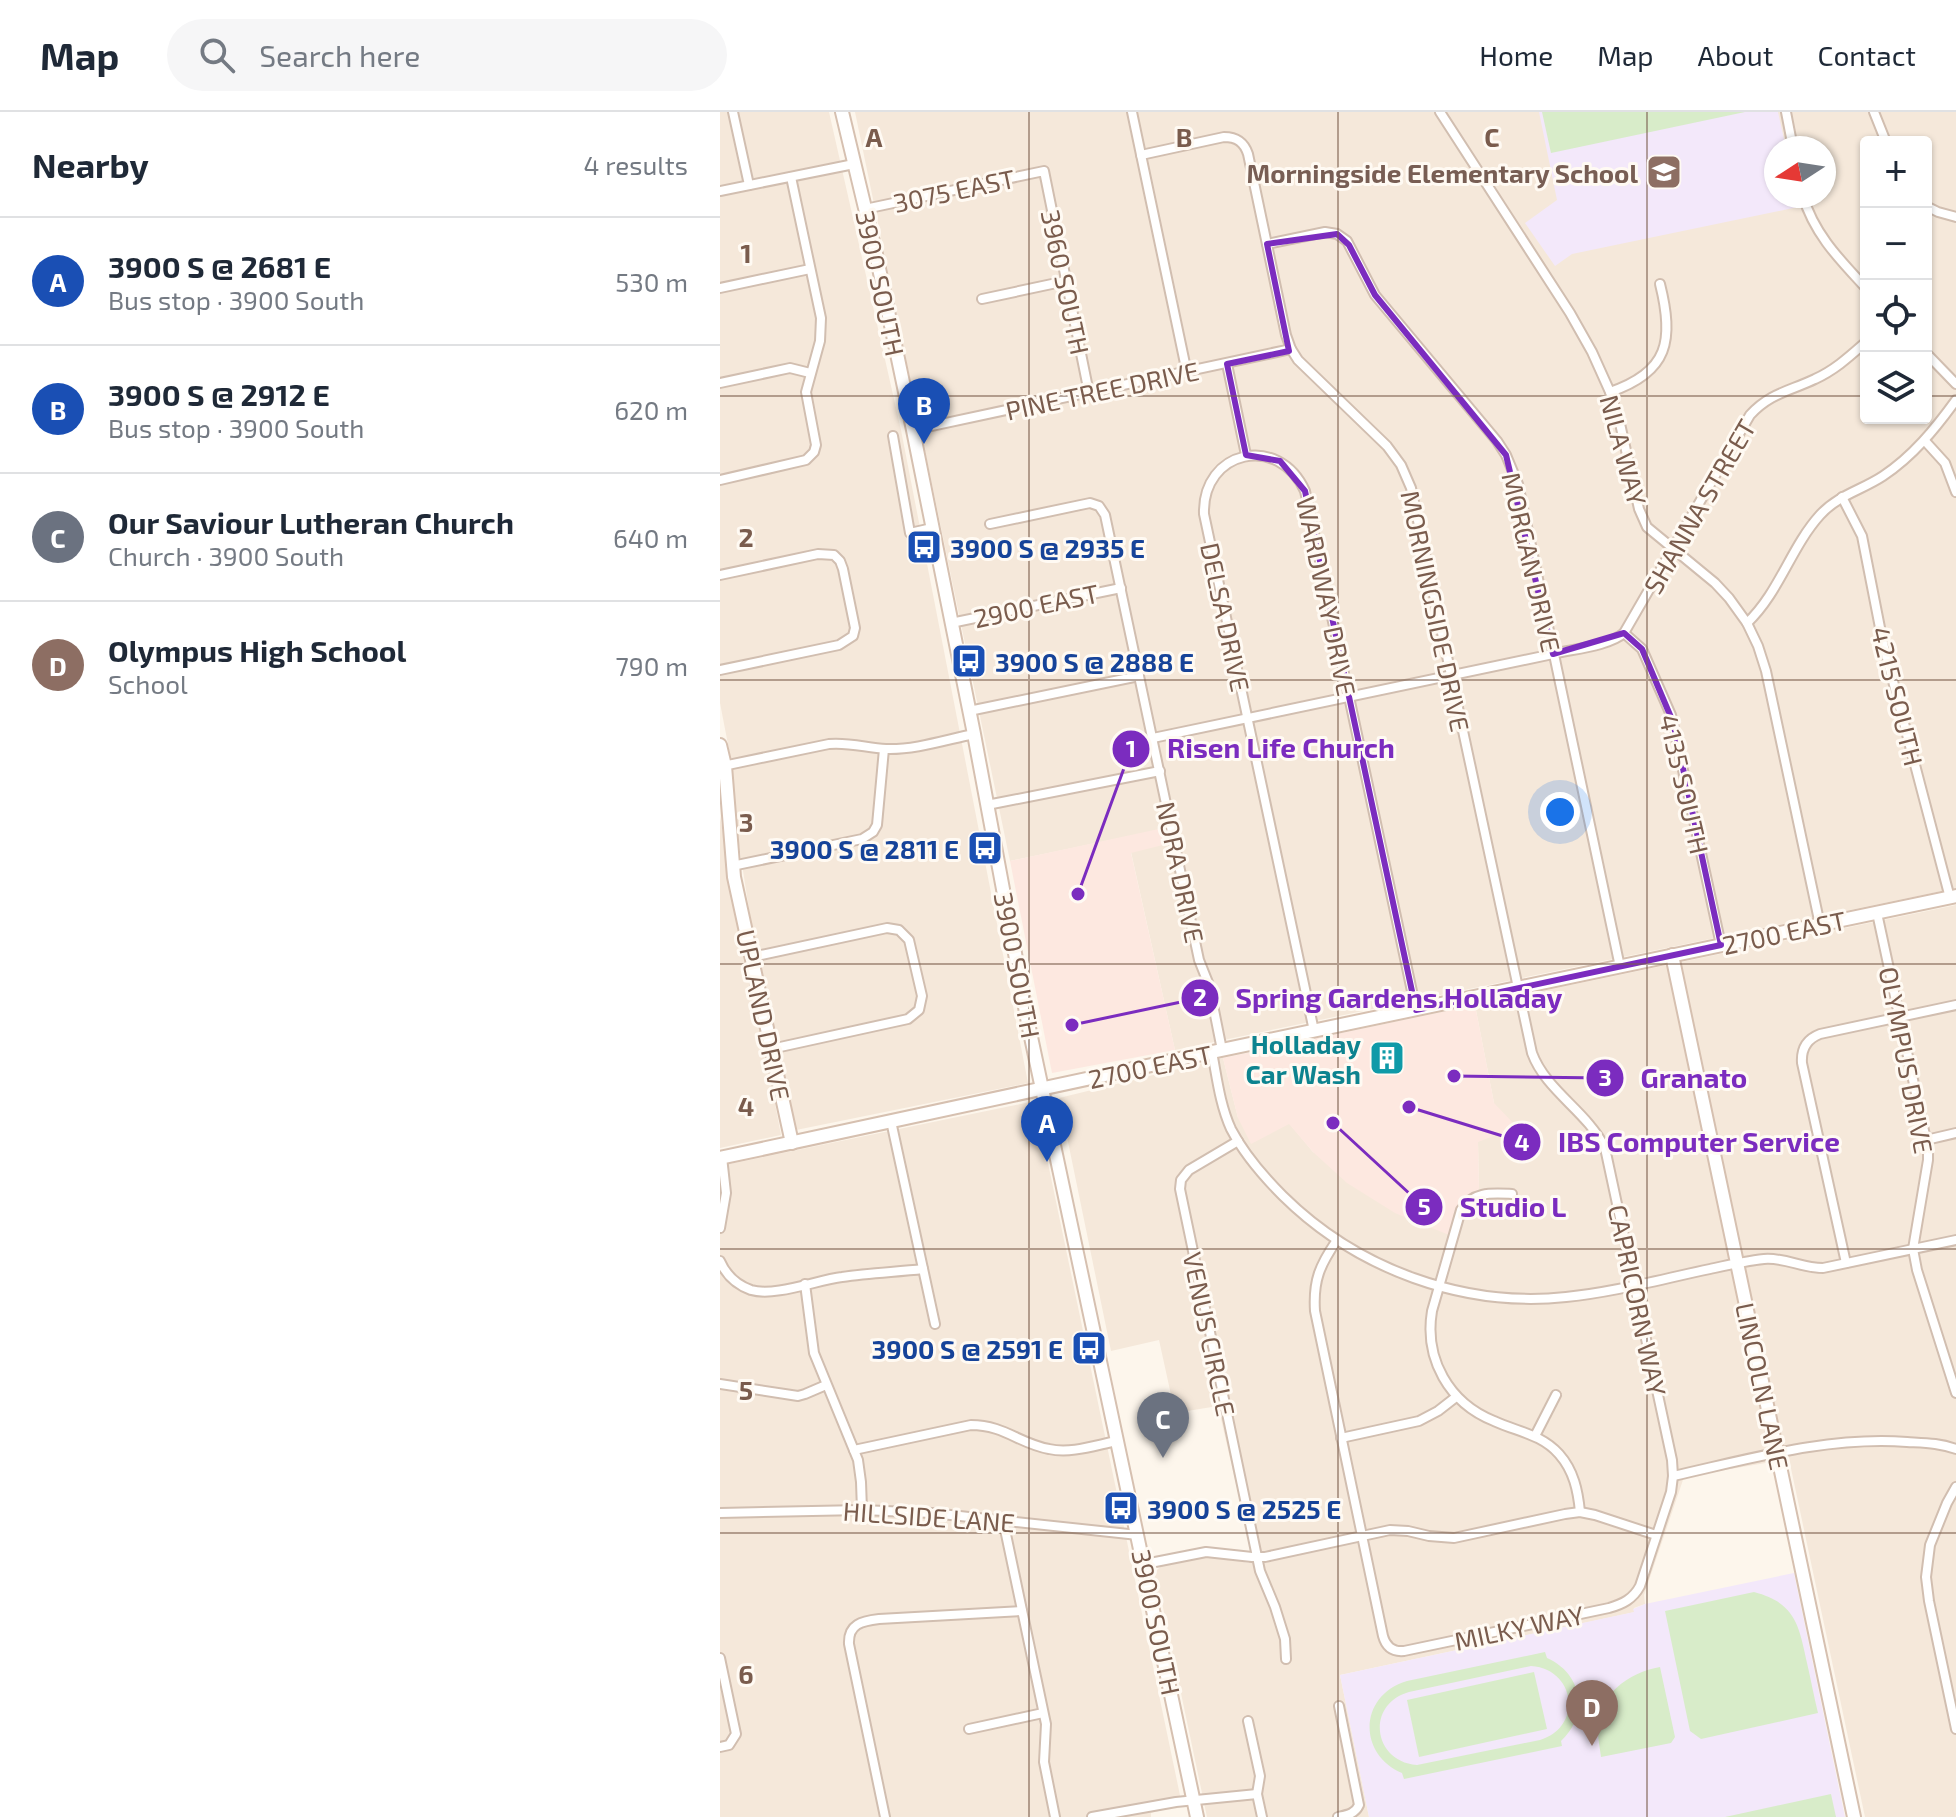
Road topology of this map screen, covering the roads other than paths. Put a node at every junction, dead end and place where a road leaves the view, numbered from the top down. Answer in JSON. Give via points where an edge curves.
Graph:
{"nodes":[{"id":1,"x":733,"y":112,"type":"edge"},
{"id":2,"x":843,"y":112,"type":"edge"},
{"id":3,"x":1132,"y":112,"type":"edge"},
{"id":4,"x":1440,"y":112,"type":"edge"},
{"id":5,"x":1786,"y":112,"type":"edge"},
{"id":6,"x":1874,"y":112,"type":"edge"},
{"id":7,"x":1791,"y":136,"type":"edge"},
{"id":8,"x":1884,"y":136,"type":"edge"},
{"id":9,"x":1141,"y":155,"type":"junction"},
{"id":10,"x":854,"y":164,"type":"junction"},
{"id":11,"x":1044,"y":171,"type":"joint"},
{"id":12,"x":791,"y":177,"type":"junction"},
{"id":13,"x":749,"y":185,"type":"junction"},
{"id":14,"x":720,"y":191,"type":"edge"},
{"id":15,"x":1808,"y":208,"type":"edge"},
{"id":16,"x":1930,"y":208,"type":"edge"},
{"id":17,"x":865,"y":209,"type":"junction"},
{"id":18,"x":1956,"y":217,"type":"edge"},
{"id":19,"x":1267,"y":244,"type":"junction"},
{"id":20,"x":810,"y":269,"type":"junction"},
{"id":21,"x":1066,"y":281,"type":"junction"},
{"id":22,"x":1860,"y":281,"type":"edge"},
{"id":23,"x":1660,"y":284,"type":"dead end"},
{"id":24,"x":720,"y":288,"type":"edge"},
{"id":25,"x":982,"y":299,"type":"dead end"},
{"id":26,"x":1860,"y":347,"type":"edge"},
{"id":27,"x":1291,"y":349,"type":"junction"},
{"id":28,"x":1932,"y":359,"type":"edge"},
{"id":29,"x":1227,"y":364,"type":"junction"},
{"id":30,"x":810,"y":373,"type":"junction"},
{"id":31,"x":1187,"y":373,"type":"junction"},
{"id":32,"x":720,"y":383,"type":"edge"},
{"id":33,"x":1956,"y":384,"type":"edge"},
{"id":34,"x":1610,"y":392,"type":"junction"},
{"id":35,"x":1089,"y":393,"type":"junction"},
{"id":36,"x":1956,"y":400,"type":"edge"},
{"id":37,"x":913,"y":430,"type":"junction"},
{"id":38,"x":893,"y":436,"type":"dead end"},
{"id":39,"x":1925,"y":441,"type":"junction"},
{"id":40,"x":1246,"y":455,"type":"junction"},
{"id":41,"x":720,"y":480,"type":"edge"},
{"id":42,"x":1956,"y":492,"type":"edge"},
{"id":43,"x":1842,"y":497,"type":"junction"},
{"id":44,"x":990,"y":524,"type":"dead end"},
{"id":45,"x":932,"y":528,"type":"junction"},
{"id":46,"x":1673,"y":548,"type":"junction"},
{"id":47,"x":720,"y":575,"type":"edge"},
{"id":48,"x":1121,"y":588,"type":"junction"},
{"id":49,"x":951,"y":623,"type":"junction"},
{"id":50,"x":1747,"y":623,"type":"junction"},
{"id":51,"x":1624,"y":633,"type":"junction"},
{"id":52,"x":1553,"y":654,"type":"junction"},
{"id":53,"x":720,"y":670,"type":"edge"},
{"id":54,"x":1139,"y":676,"type":"junction"},
{"id":55,"x":1451,"y":676,"type":"junction"},
{"id":56,"x":1350,"y":697,"type":"junction"},
{"id":57,"x":969,"y":711,"type":"junction"},
{"id":58,"x":1247,"y":717,"type":"junction"},
{"id":59,"x":974,"y":734,"type":"junction"},
{"id":60,"x":1153,"y":738,"type":"junction"},
{"id":61,"x":720,"y":745,"type":"edge"},
{"id":62,"x":884,"y":749,"type":"junction"},
{"id":63,"x":722,"y":766,"type":"edge"},
{"id":64,"x":1160,"y":771,"type":"junction"},
{"id":65,"x":987,"y":805,"type":"junction"},
{"id":66,"x":732,"y":866,"type":"junction"},
{"id":67,"x":1953,"y":897,"type":"edge"},
{"id":68,"x":1877,"y":913,"type":"junction"},
{"id":69,"x":1820,"y":925,"type":"junction"},
{"id":70,"x":1721,"y":945,"type":"junction"},
{"id":71,"x":1672,"y":955,"type":"junction"},
{"id":72,"x":752,"y":957,"type":"junction"},
{"id":73,"x":1620,"y":967,"type":"junction"},
{"id":74,"x":1518,"y":988,"type":"junction"},
{"id":75,"x":1956,"y":1005,"type":"edge"},
{"id":76,"x":1416,"y":1010,"type":"junction"},
{"id":77,"x":1899,"y":1017,"type":"junction"},
{"id":78,"x":1314,"y":1031,"type":"junction"},
{"id":79,"x":771,"y":1049,"type":"junction"},
{"id":80,"x":1217,"y":1051,"type":"junction"},
{"id":81,"x":1043,"y":1088,"type":"junction"},
{"id":82,"x":891,"y":1121,"type":"junction"},
{"id":83,"x":1956,"y":1133,"type":"edge"},
{"id":84,"x":1926,"y":1140,"type":"junction"},
{"id":85,"x":1238,"y":1141,"type":"junction"},
{"id":86,"x":792,"y":1143,"type":"junction"},
{"id":87,"x":721,"y":1158,"type":"edge"},
{"id":88,"x":1512,"y":1194,"type":"dead end"},
{"id":89,"x":720,"y":1228,"type":"edge"},
{"id":90,"x":1337,"y":1240,"type":"junction"},
{"id":91,"x":1956,"y":1240,"type":"edge"},
{"id":92,"x":1913,"y":1249,"type":"junction"},
{"id":93,"x":720,"y":1261,"type":"edge"},
{"id":94,"x":1737,"y":1263,"type":"junction"},
{"id":95,"x":1846,"y":1263,"type":"junction"},
{"id":96,"x":923,"y":1269,"type":"junction"},
{"id":97,"x":805,"y":1284,"type":"junction"},
{"id":98,"x":1635,"y":1285,"type":"junction"},
{"id":99,"x":1439,"y":1286,"type":"junction"},
{"id":100,"x":935,"y":1324,"type":"dead end"},
{"id":101,"x":720,"y":1384,"type":"edge"},
{"id":102,"x":826,"y":1385,"type":"junction"},
{"id":103,"x":1956,"y":1393,"type":"edge"},
{"id":104,"x":1556,"y":1395,"type":"dead end"},
{"id":105,"x":1456,"y":1397,"type":"junction"},
{"id":106,"x":1535,"y":1436,"type":"junction"},
{"id":107,"x":1341,"y":1438,"type":"junction"},
{"id":108,"x":1117,"y":1441,"type":"junction"},
{"id":109,"x":1956,"y":1449,"type":"edge"},
{"id":110,"x":854,"y":1450,"type":"junction"},
{"id":111,"x":1777,"y":1453,"type":"junction"},
{"id":112,"x":1673,"y":1476,"type":"junction"},
{"id":113,"x":1956,"y":1487,"type":"edge"},
{"id":114,"x":862,"y":1510,"type":"junction"},
{"id":115,"x":1580,"y":1512,"type":"junction"},
{"id":116,"x":720,"y":1513,"type":"edge"},
{"id":117,"x":1003,"y":1520,"type":"junction"},
{"id":118,"x":1138,"y":1535,"type":"junction"},
{"id":119,"x":1656,"y":1535,"type":"junction"},
{"id":120,"x":1362,"y":1536,"type":"junction"},
{"id":121,"x":1257,"y":1557,"type":"junction"},
{"id":122,"x":1145,"y":1564,"type":"junction"},
{"id":123,"x":1640,"y":1586,"type":"joint"},
{"id":124,"x":1022,"y":1611,"type":"junction"},
{"id":125,"x":720,"y":1658,"type":"edge"},
{"id":126,"x":1286,"y":1659,"type":"dead end"},
{"id":127,"x":1339,"y":1706,"type":"dead end"},
{"id":128,"x":1043,"y":1713,"type":"junction"},
{"id":129,"x":1248,"y":1721,"type":"dead end"},
{"id":130,"x":969,"y":1729,"type":"dead end"},
{"id":131,"x":1956,"y":1729,"type":"edge"},
{"id":132,"x":725,"y":1746,"type":"edge"},
{"id":133,"x":1257,"y":1794,"type":"junction"},
{"id":134,"x":1194,"y":1801,"type":"junction"},
{"id":135,"x":885,"y":1817,"type":"edge"},
{"id":136,"x":1055,"y":1817,"type":"edge"},
{"id":137,"x":1092,"y":1817,"type":"edge"},
{"id":138,"x":1197,"y":1817,"type":"edge"},
{"id":139,"x":1262,"y":1817,"type":"edge"},
{"id":140,"x":1338,"y":1817,"type":"edge"},
{"id":141,"x":1854,"y":1817,"type":"edge"}],
"edges":[{"from":1,"to":13,"type":"street"},
{"from":2,"to":10,"type":"street","name":"3900 SOUTH"},
{"from":3,"to":9,"type":"street"},
{"from":4,"to":34,"type":"street","name":"NILA WAY","via":[[1579,327]]},
{"from":5,"to":7,"type":"street"},
{"from":6,"to":8,"type":"street"},
{"from":9,"to":19,"type":"street","name":"MORNINGSIDE DRIVE","via":[[1224,137],[1243,143]]},
{"from":9,"to":31,"type":"street"},
{"from":10,"to":12,"type":"street"},
{"from":10,"to":17,"type":"street","name":"3900 SOUTH"},
{"from":11,"to":17,"type":"street","name":"3075 EAST"},
{"from":11,"to":21,"type":"street","name":"3960 SOUTH"},
{"from":12,"to":13,"type":"street"},
{"from":12,"to":20,"type":"street"},
{"from":13,"to":14,"type":"street"},
{"from":15,"to":22,"type":"street","via":[[1827,243]]},
{"from":16,"to":18,"type":"street"},
{"from":17,"to":37,"type":"street","name":"3900 SOUTH"},
{"from":19,"to":27,"type":"street","name":"MORNINGSIDE DRIVE"},
{"from":19,"to":52,"type":"street","name":"MORGAN DRIVE","via":[[1325,232],[1344,238],[1375,295],[1497,441],[1518,484]]},
{"from":20,"to":24,"type":"street"},
{"from":20,"to":30,"type":"street","via":[[822,330]]},
{"from":21,"to":25,"type":"street"},
{"from":21,"to":35,"type":"street","name":"3960 SOUTH"},
{"from":23,"to":34,"type":"street","via":[[1668,319],[1661,353],[1639,379]]},
{"from":26,"to":46,"type":"street","name":"SHANNA STREET","via":[[1826,373],[1756,408]]},
{"from":27,"to":29,"type":"street","name":"PINE TREE DRIVE"},
{"from":27,"to":55,"type":"street","name":"MORNINGSIDE DRIVE","via":[[1387,446],[1405,473]]},
{"from":28,"to":33,"type":"street"},
{"from":29,"to":31,"type":"street","name":"PINE TREE DRIVE"},
{"from":29,"to":40,"type":"street"},
{"from":30,"to":32,"type":"street","via":[[790,368]]},
{"from":30,"to":41,"type":"street","via":[[806,392],[814,452],[806,460]]},
{"from":31,"to":35,"type":"street","name":"PINE TREE DRIVE"},
{"from":34,"to":46,"type":"street","name":"NILA WAY","via":[[1642,519]]},
{"from":35,"to":37,"type":"street","name":"PINE TREE DRIVE"},
{"from":36,"to":39,"type":"street"},
{"from":37,"to":45,"type":"street","name":"3900 SOUTH"},
{"from":38,"to":45,"type":"street","via":[[910,533]]},
{"from":39,"to":42,"type":"street","via":[[1945,463]]},
{"from":39,"to":43,"type":"street","via":[[1882,477]]},
{"from":40,"to":56,"type":"street","name":"WARDWAY DRIVE","via":[[1280,461],[1305,491]]},
{"from":40,"to":58,"type":"street","name":"DELSA DRIVE","via":[[1217,473],[1204,506]]},
{"from":43,"to":50,"type":"street","via":[[1813,523]]},
{"from":43,"to":67,"type":"street","name":"4215 SOUTH","via":[[1862,536],[1883,643]]},
{"from":44,"to":48,"type":"street","name":"NORA DRIVE","via":[[1087,503],[1099,506]]},
{"from":45,"to":49,"type":"street","name":"3900 SOUTH"},
{"from":46,"to":50,"type":"street","name":"NILA WAY","via":[[1722,590]]},
{"from":46,"to":51,"type":"street","name":"SHANNA STREET"},
{"from":47,"to":53,"type":"street","via":[[834,555],[843,569],[855,628],[853,636],[839,645]]},
{"from":48,"to":49,"type":"street","name":"2900 EAST"},
{"from":48,"to":54,"type":"street","name":"NORA DRIVE"},
{"from":49,"to":57,"type":"street","name":"3900 SOUTH"},
{"from":50,"to":69,"type":"street","name":"NILA WAY","via":[[1766,671]]},
{"from":51,"to":52,"type":"street"},
{"from":51,"to":70,"type":"street","name":"4135 SOUTH","via":[[1642,649],[1671,715]]},
{"from":52,"to":55,"type":"street"},
{"from":52,"to":73,"type":"street","name":"MORGAN DRIVE"},
{"from":54,"to":57,"type":"street"},
{"from":54,"to":60,"type":"street","name":"NORA DRIVE"},
{"from":55,"to":56,"type":"street"},
{"from":55,"to":74,"type":"street","name":"MORNINGSIDE DRIVE"},
{"from":56,"to":58,"type":"street"},
{"from":56,"to":76,"type":"street","name":"WARDWAY DRIVE"},
{"from":57,"to":59,"type":"street","name":"3900 SOUTH"},
{"from":58,"to":60,"type":"street"},
{"from":58,"to":78,"type":"street","name":"DELSA DRIVE"},
{"from":59,"to":62,"type":"street"},
{"from":59,"to":65,"type":"street","name":"3900 SOUTH"},
{"from":60,"to":64,"type":"street","name":"NORA DRIVE"},
{"from":61,"to":63,"type":"street","name":"UPLAND DRIVE"},
{"from":62,"to":63,"type":"street","via":[[829,744]]},
{"from":62,"to":66,"type":"street","via":[[875,829],[862,839]]},
{"from":63,"to":66,"type":"street","name":"UPLAND DRIVE"},
{"from":64,"to":65,"type":"street"},
{"from":64,"to":80,"type":"street","name":"NORA DRIVE","via":[[1199,960],[1209,985]]},
{"from":65,"to":81,"type":"street","name":"3900 SOUTH"},
{"from":66,"to":72,"type":"street","name":"UPLAND DRIVE"},
{"from":67,"to":68,"type":"street","name":"2700 EAST"},
{"from":68,"to":69,"type":"street","name":"2700 EAST"},
{"from":68,"to":77,"type":"street","name":"OLYMPUS DRIVE"},
{"from":69,"to":70,"type":"street","name":"2700 EAST"},
{"from":70,"to":71,"type":"street","name":"2700 EAST"},
{"from":71,"to":73,"type":"street","name":"2700 EAST"},
{"from":71,"to":94,"type":"street","name":"LINCOLN LANE"},
{"from":72,"to":79,"type":"street","name":"UPLAND DRIVE"},
{"from":72,"to":79,"type":"street","via":[[895,929],[909,940],[922,996],[919,1010],[908,1019]]},
{"from":73,"to":74,"type":"street","name":"2700 EAST"},
{"from":74,"to":76,"type":"street","name":"2700 EAST"},
{"from":74,"to":98,"type":"street","name":"CAPRICORN WAY","via":[[1537,1066],[1605,1148]]},
{"from":75,"to":77,"type":"street"},
{"from":76,"to":78,"type":"street","name":"2700 EAST"},
{"from":77,"to":84,"type":"street","name":"OLYMPUS DRIVE"},
{"from":77,"to":95,"type":"street","via":[[1815,1035],[1802,1054]]},
{"from":78,"to":80,"type":"street","name":"2700 EAST"},
{"from":79,"to":86,"type":"street","name":"UPLAND DRIVE"},
{"from":80,"to":81,"type":"street","name":"2700 EAST"},
{"from":80,"to":85,"type":"street","name":"NORA DRIVE","via":[[1223,1108]]},
{"from":81,"to":82,"type":"street","name":"2700 EAST"},
{"from":81,"to":108,"type":"street","name":"3900 SOUTH"},
{"from":82,"to":86,"type":"street","name":"2700 EAST"},
{"from":82,"to":96,"type":"street"},
{"from":83,"to":84,"type":"street"},
{"from":84,"to":92,"type":"street","name":"OLYMPUS DRIVE","via":[[1928,1160]]},
{"from":85,"to":90,"type":"street","name":"NORA DRIVE","via":[[1286,1199]]},
{"from":85,"to":121,"type":"street","name":"VENUS CIRCLE","via":[[1189,1170],[1180,1189]]},
{"from":86,"to":87,"type":"street","name":"2700 EAST"},
{"from":87,"to":89,"type":"street","via":[[726,1193]]},
{"from":88,"to":99,"type":"street","via":[[1481,1194],[1464,1205]]},
{"from":90,"to":99,"type":"street","name":"NORA DRIVE","via":[[1395,1271]]},
{"from":90,"to":107,"type":"street","via":[[1320,1269],[1314,1302]]},
{"from":91,"to":92,"type":"street","name":"NORA DRIVE"},
{"from":92,"to":95,"type":"street","name":"NORA DRIVE"},
{"from":92,"to":103,"type":"street","name":"OLYMPUS DRIVE"},
{"from":93,"to":97,"type":"street","via":[[739,1284],[752,1290],[770,1292]]},
{"from":94,"to":95,"type":"street","name":"NORA DRIVE","via":[[1771,1259],[1815,1268]]},
{"from":94,"to":98,"type":"street","name":"NORA DRIVE"},
{"from":94,"to":111,"type":"street","name":"LINCOLN LANE"},
{"from":96,"to":97,"type":"street"},
{"from":96,"to":100,"type":"street"},
{"from":97,"to":102,"type":"street","via":[[814,1353]]},
{"from":98,"to":99,"type":"street","name":"NORA DRIVE","via":[[1530,1299]]},
{"from":98,"to":112,"type":"street","name":"CAPRICORN WAY"},
{"from":99,"to":105,"type":"street","via":[[1431,1320],[1432,1347],[1440,1373]]},
{"from":101,"to":102,"type":"street","via":[[798,1396]]},
{"from":102,"to":110,"type":"street"},
{"from":104,"to":106,"type":"street"},
{"from":105,"to":106,"type":"street","via":[[1486,1418]]},
{"from":105,"to":107,"type":"street","via":[[1419,1421]]},
{"from":106,"to":115,"type":"street","via":[[1565,1462]]},
{"from":107,"to":120,"type":"street"},
{"from":108,"to":110,"type":"street","via":[[1052,1450],[1000,1429],[971,1425]]},
{"from":108,"to":118,"type":"street","name":"3900 SOUTH"},
{"from":109,"to":111,"type":"street","via":[[1873,1440]]},
{"from":110,"to":114,"type":"street"},
{"from":111,"to":112,"type":"street"},
{"from":111,"to":141,"type":"street","name":"LINCOLN LANE"},
{"from":112,"to":119,"type":"street","name":"CAPRICORN WAY"},
{"from":113,"to":131,"type":"street","via":[[1933,1537],[1926,1577]]},
{"from":114,"to":116,"type":"street","name":"HILLSIDE LANE"},
{"from":114,"to":117,"type":"street","name":"HILLSIDE LANE"},
{"from":115,"to":119,"type":"street"},
{"from":115,"to":120,"type":"street","via":[[1454,1538],[1398,1530]]},
{"from":117,"to":118,"type":"street","name":"HILLSIDE LANE"},
{"from":117,"to":124,"type":"street"},
{"from":118,"to":122,"type":"street","name":"3900 SOUTH"},
{"from":119,"to":123,"type":"street","name":"CAPRICORN WAY"},
{"from":120,"to":121,"type":"street"},
{"from":120,"to":123,"type":"street","name":"MILKY WAY","via":[[1383,1636],[1397,1651],[1609,1608],[1629,1600]]},
{"from":121,"to":122,"type":"street","via":[[1206,1552]]},
{"from":121,"to":126,"type":"street","name":"VENUS CIRCLE","via":[[1285,1639]]},
{"from":122,"to":134,"type":"street","name":"3900 SOUTH"},
{"from":124,"to":128,"type":"street"},
{"from":124,"to":135,"type":"street","via":[[879,1619],[857,1624],[851,1631],[849,1644]]},
{"from":125,"to":132,"type":"street","via":[[736,1734]]},
{"from":127,"to":140,"type":"street","via":[[1359,1800],[1356,1811]]},
{"from":128,"to":130,"type":"street"},
{"from":128,"to":136,"type":"street","via":[[1044,1762]]},
{"from":129,"to":133,"type":"street","via":[[1260,1776]]},
{"from":133,"to":134,"type":"street"},
{"from":133,"to":139,"type":"street"},
{"from":134,"to":137,"type":"street"},
{"from":134,"to":138,"type":"street","name":"3900 SOUTH"}]}
